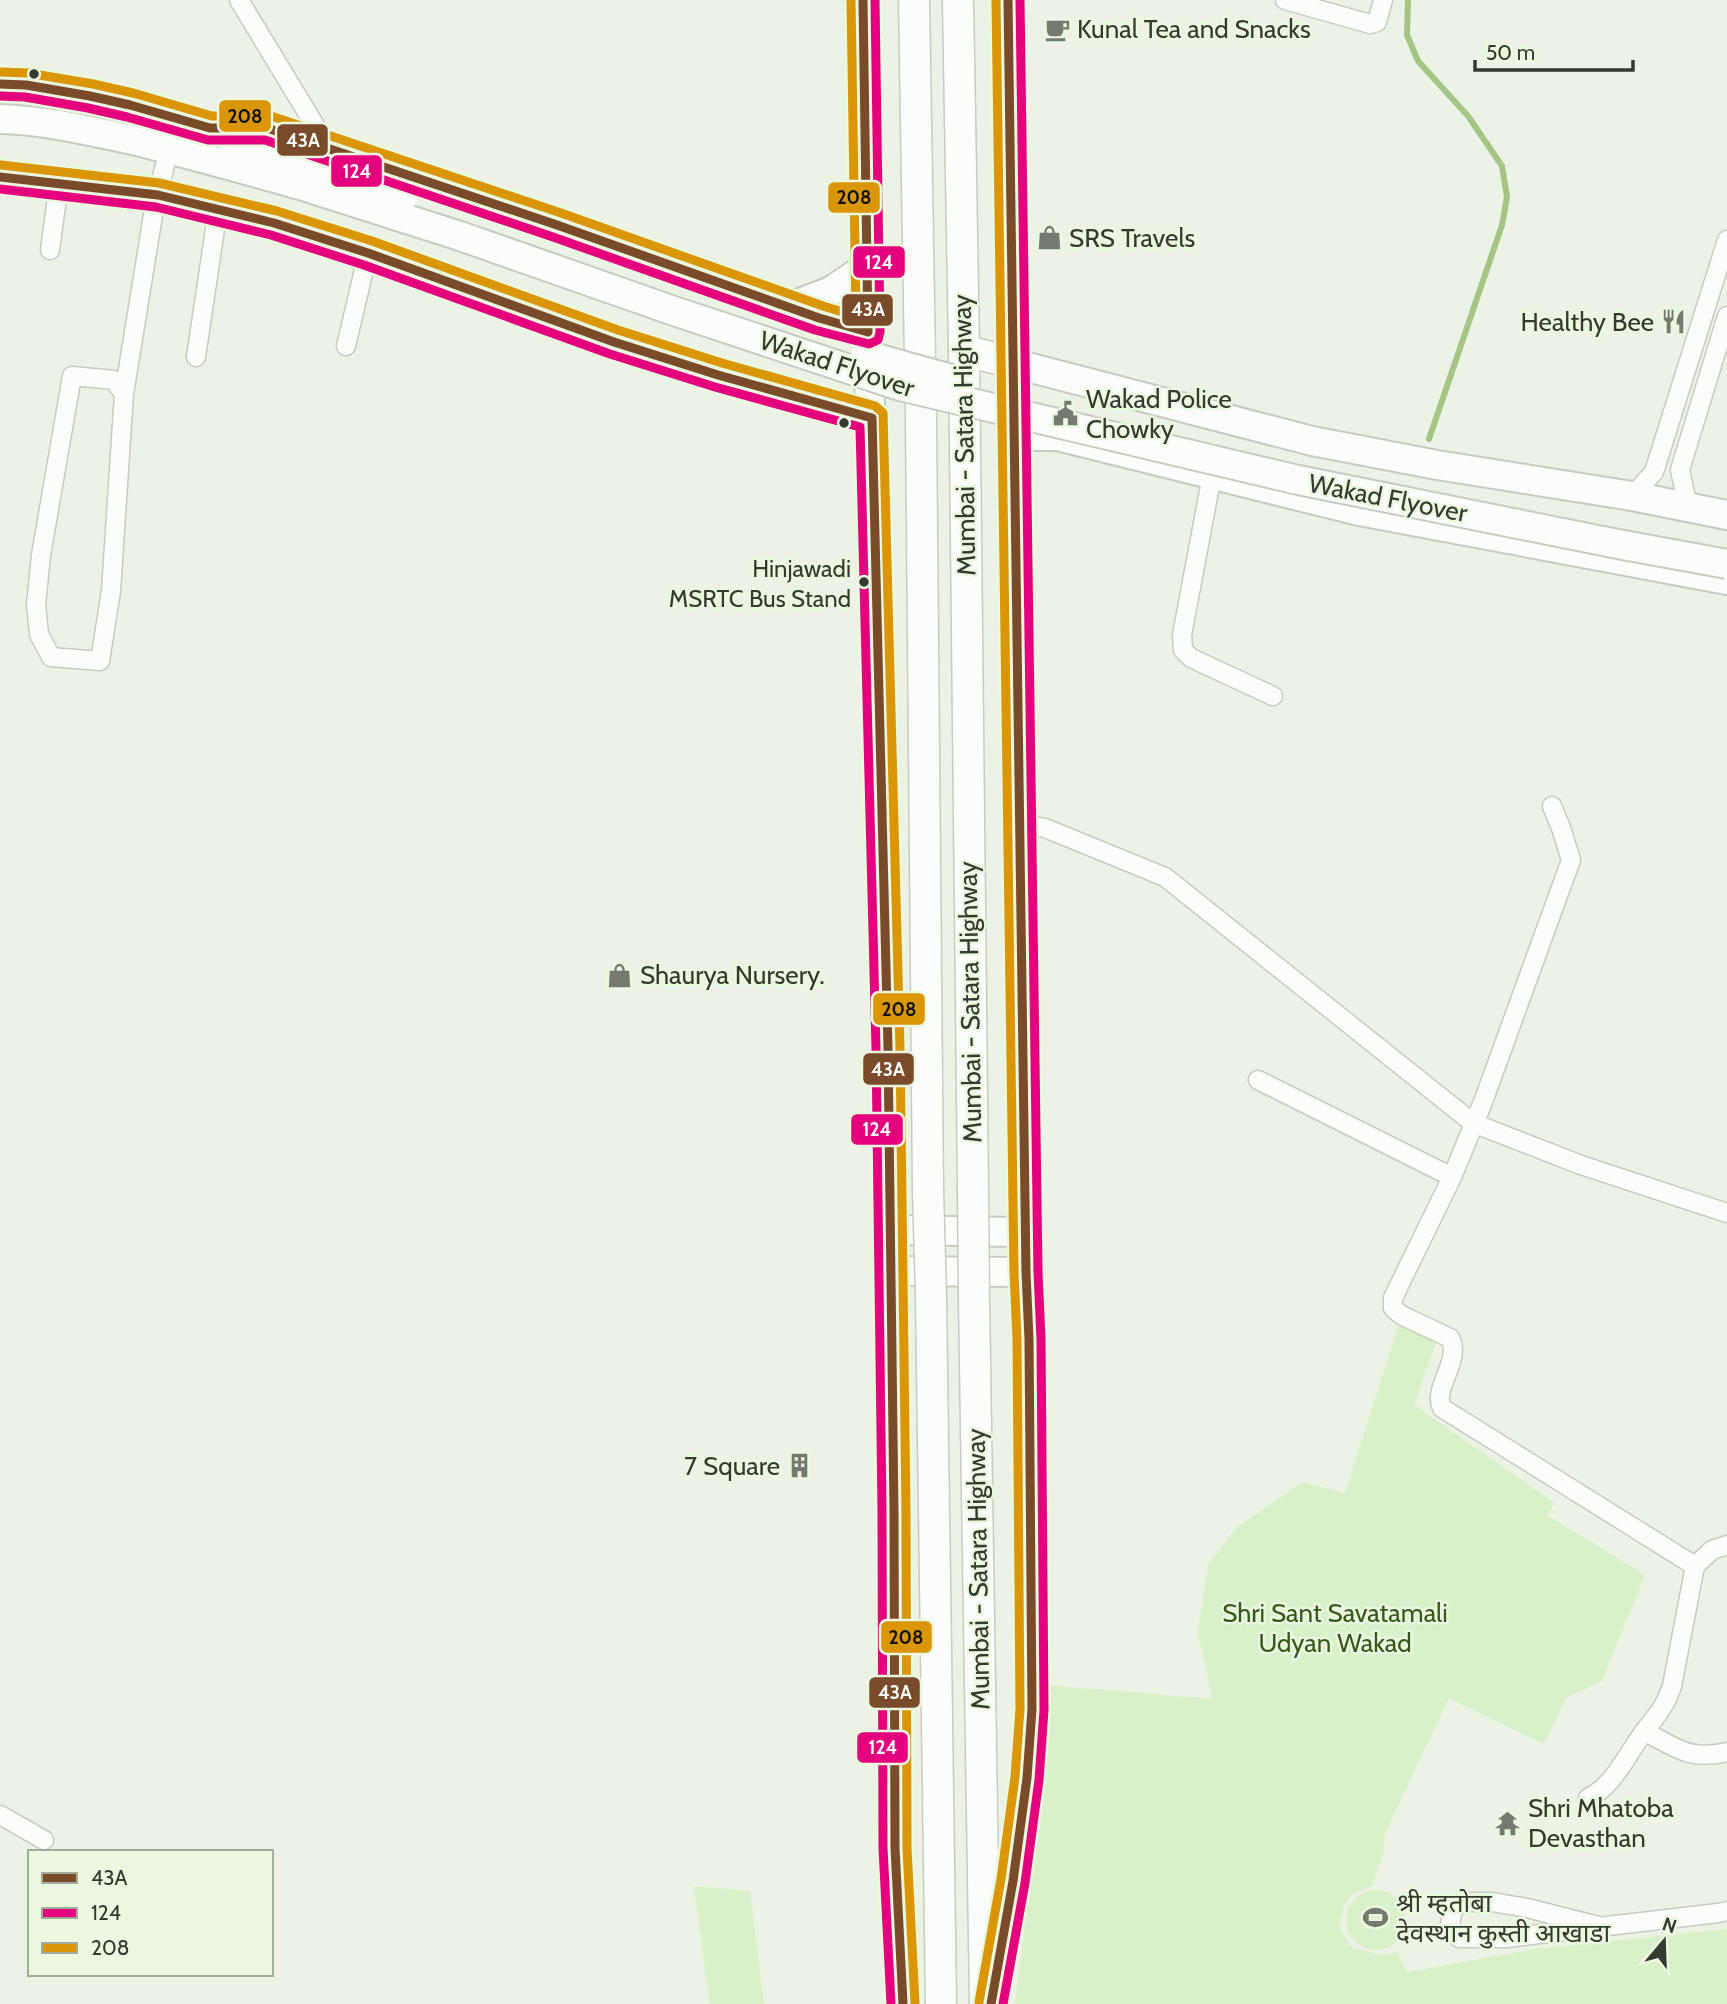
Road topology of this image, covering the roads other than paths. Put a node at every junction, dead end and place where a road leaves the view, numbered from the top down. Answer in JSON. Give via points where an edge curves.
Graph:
{"nodes":[{"id":1,"x":239,"y":0,"type":"edge"},
{"id":2,"x":863,"y":0,"type":"edge"},
{"id":3,"x":914,"y":0,"type":"edge"},
{"id":4,"x":958,"y":0,"type":"edge"},
{"id":5,"x":1008,"y":0,"type":"edge"},
{"id":6,"x":1285,"y":0,"type":"edge"},
{"id":7,"x":1383,"y":0,"type":"edge"},
{"id":8,"x":0,"y":85,"type":"edge"},
{"id":9,"x":0,"y":119,"type":"edge"},
{"id":10,"x":210,"y":128,"type":"junction"},
{"id":11,"x":328,"y":147,"type":"junction"},
{"id":12,"x":169,"y":149,"type":"junction"},
{"id":13,"x":303,"y":175,"type":"junction"},
{"id":14,"x":0,"y":177,"type":"edge"},
{"id":15,"x":59,"y":183,"type":"junction"},
{"id":16,"x":158,"y":195,"type":"junction"},
{"id":17,"x":218,"y":209,"type":"junction"},
{"id":18,"x":1727,"y":240,"type":"edge"},
{"id":19,"x":50,"y":250,"type":"dead end"},
{"id":20,"x":368,"y":253,"type":"junction"},
{"id":21,"x":867,"y":267,"type":"junction"},
{"id":22,"x":790,"y":307,"type":"junction"},
{"id":23,"x":1727,"y":316,"type":"edge"},
{"id":24,"x":868,"y":332,"type":"junction"},
{"id":25,"x":346,"y":346,"type":"dead end"},
{"id":26,"x":964,"y":350,"type":"junction"},
{"id":27,"x":196,"y":356,"type":"dead end"},
{"id":28,"x":1012,"y":363,"type":"junction"},
{"id":29,"x":124,"y":394,"type":"junction"},
{"id":30,"x":872,"y":418,"type":"junction"},
{"id":31,"x":1312,"y":441,"type":"junction"},
{"id":32,"x":1014,"y":442,"type":"junction"},
{"id":33,"x":1212,"y":475,"type":"junction"},
{"id":34,"x":1632,"y":496,"type":"junction"},
{"id":35,"x":1304,"y":498,"type":"junction"},
{"id":36,"x":1688,"y":507,"type":"junction"},
{"id":37,"x":1727,"y":515,"type":"edge"},
{"id":38,"x":1727,"y":548,"type":"edge"},
{"id":39,"x":1727,"y":564,"type":"edge"},
{"id":40,"x":1727,"y":580,"type":"edge"},
{"id":41,"x":1273,"y":696,"type":"dead end"},
{"id":42,"x":1552,"y":806,"type":"dead end"},
{"id":43,"x":1020,"y":823,"type":"junction"},
{"id":44,"x":1258,"y":1080,"type":"dead end"},
{"id":45,"x":1473,"y":1124,"type":"junction"},
{"id":46,"x":1452,"y":1177,"type":"junction"},
{"id":47,"x":1727,"y":1213,"type":"edge"},
{"id":48,"x":891,"y":1230,"type":"junction"},
{"id":49,"x":1026,"y":1232,"type":"junction"},
{"id":50,"x":891,"y":1271,"type":"junction"},
{"id":51,"x":1026,"y":1272,"type":"junction"},
{"id":52,"x":1727,"y":1545,"type":"edge"},
{"id":53,"x":1695,"y":1566,"type":"junction"},
{"id":54,"x":1644,"y":1731,"type":"junction"},
{"id":55,"x":1727,"y":1752,"type":"edge"},
{"id":56,"x":1588,"y":1798,"type":"dead end"},
{"id":57,"x":0,"y":1815,"type":"edge"},
{"id":58,"x":44,"y":1839,"type":"dead end"},
{"id":59,"x":1727,"y":1911,"type":"edge"},
{"id":60,"x":1602,"y":1927,"type":"junction"},
{"id":61,"x":903,"y":2004,"type":"edge"},
{"id":62,"x":941,"y":2004,"type":"edge"},
{"id":63,"x":985,"y":2004,"type":"edge"},
{"id":64,"x":991,"y":2004,"type":"edge"}],
"edges":[{"from":1,"to":11,"type":"street"},
{"from":2,"to":21,"type":"main road"},
{"from":3,"to":62,"type":"highway","name":"Mumbai - Satara Highway","bridge":true},
{"from":4,"to":26,"type":"highway","name":"Mumbai - Satara Highway"},
{"from":5,"to":28,"type":"main road"},
{"from":6,"to":7,"type":"street","via":[[1370,24],[1379,19]]},
{"from":8,"to":10,"type":"main road","via":[[90,96]]},
{"from":9,"to":12,"type":"main road","name":"Wakad Flyover","via":[[92,131]]},
{"from":10,"to":11,"type":"main road","via":[[267,128]]},
{"from":10,"to":13,"type":"main road","name":"Wakad Flyover"},
{"from":11,"to":22,"type":"main road"},
{"from":12,"to":13,"type":"main road","name":"Wakad Flyover"},
{"from":12,"to":16,"type":"street"},
{"from":13,"to":38,"type":"main road","name":"Wakad Flyover","bridge":true,"via":[[825,344],[1038,403],[1366,482]]},
{"from":13,"to":39,"type":"main road","name":"Wakad Flyover","bridge":true,"via":[[460,236],[900,386],[1298,480]]},
{"from":14,"to":15,"type":"main road"},
{"from":15,"to":16,"type":"main road"},
{"from":15,"to":19,"type":"street"},
{"from":16,"to":17,"type":"main road"},
{"from":16,"to":29,"type":"street"},
{"from":17,"to":20,"type":"main road"},
{"from":17,"to":27,"type":"street"},
{"from":18,"to":34,"type":"street","via":[[1654,472]]},
{"from":20,"to":25,"type":"street"},
{"from":20,"to":30,"type":"main road","via":[[614,342]]},
{"from":21,"to":22,"type":"main road","via":[[831,291]]},
{"from":21,"to":24,"type":"main road"},
{"from":22,"to":24,"type":"main road"},
{"from":23,"to":36,"type":"street","via":[[1680,470]]},
{"from":24,"to":30,"type":"main road"},
{"from":26,"to":28,"type":"highway"},
{"from":26,"to":63,"type":"highway","name":"Mumbai - Satara Highway","bridge":true},
{"from":28,"to":31,"type":"main road"},
{"from":28,"to":32,"type":"main road"},
{"from":29,"to":29,"type":"street","via":[[114,380],[72,376],[36,605],[39,634],[51,657],[100,661],[111,592]]},
{"from":30,"to":48,"type":"main road"},
{"from":31,"to":34,"type":"main road"},
{"from":31,"to":35,"type":"main road"},
{"from":32,"to":33,"type":"main road","via":[[1030,436],[1057,436]]},
{"from":32,"to":43,"type":"main road"},
{"from":33,"to":35,"type":"main road"},
{"from":33,"to":41,"type":"street","via":[[1183,650]]},
{"from":34,"to":36,"type":"main road"},
{"from":35,"to":40,"type":"main road"},
{"from":36,"to":37,"type":"main road"},
{"from":42,"to":45,"type":"street","via":[[1571,860]]},
{"from":43,"to":45,"type":"street","via":[[1045,828],[1165,877]]},
{"from":43,"to":49,"type":"main road"},
{"from":44,"to":46,"type":"street"},
{"from":45,"to":46,"type":"street"},
{"from":45,"to":47,"type":"street"},
{"from":46,"to":53,"type":"street","via":[[1393,1298],[1393,1308],[1401,1315],[1450,1338],[1454,1345],[1440,1397],[1442,1408]]},
{"from":48,"to":49,"type":"main road"},
{"from":48,"to":50,"type":"main road"},
{"from":49,"to":51,"type":"main road"},
{"from":50,"to":51,"type":"main road"},
{"from":50,"to":61,"type":"main road","via":[[895,1848]]},
{"from":51,"to":64,"type":"main road","via":[[1032,1709],[1013,1881]]},
{"from":52,"to":53,"type":"street","via":[[1712,1550]]},
{"from":53,"to":54,"type":"street","via":[[1672,1686],[1662,1709]]},
{"from":54,"to":55,"type":"street","via":[[1695,1756]]},
{"from":54,"to":56,"type":"street","via":[[1616,1774]]},
{"from":57,"to":58,"type":"street"},
{"from":59,"to":60,"type":"street"},
{"from":60,"to":60,"type":"street","via":[[1506,1938],[1459,1938],[1450,1924],[1453,1909],[1465,1902],[1492,1902]]}]}
